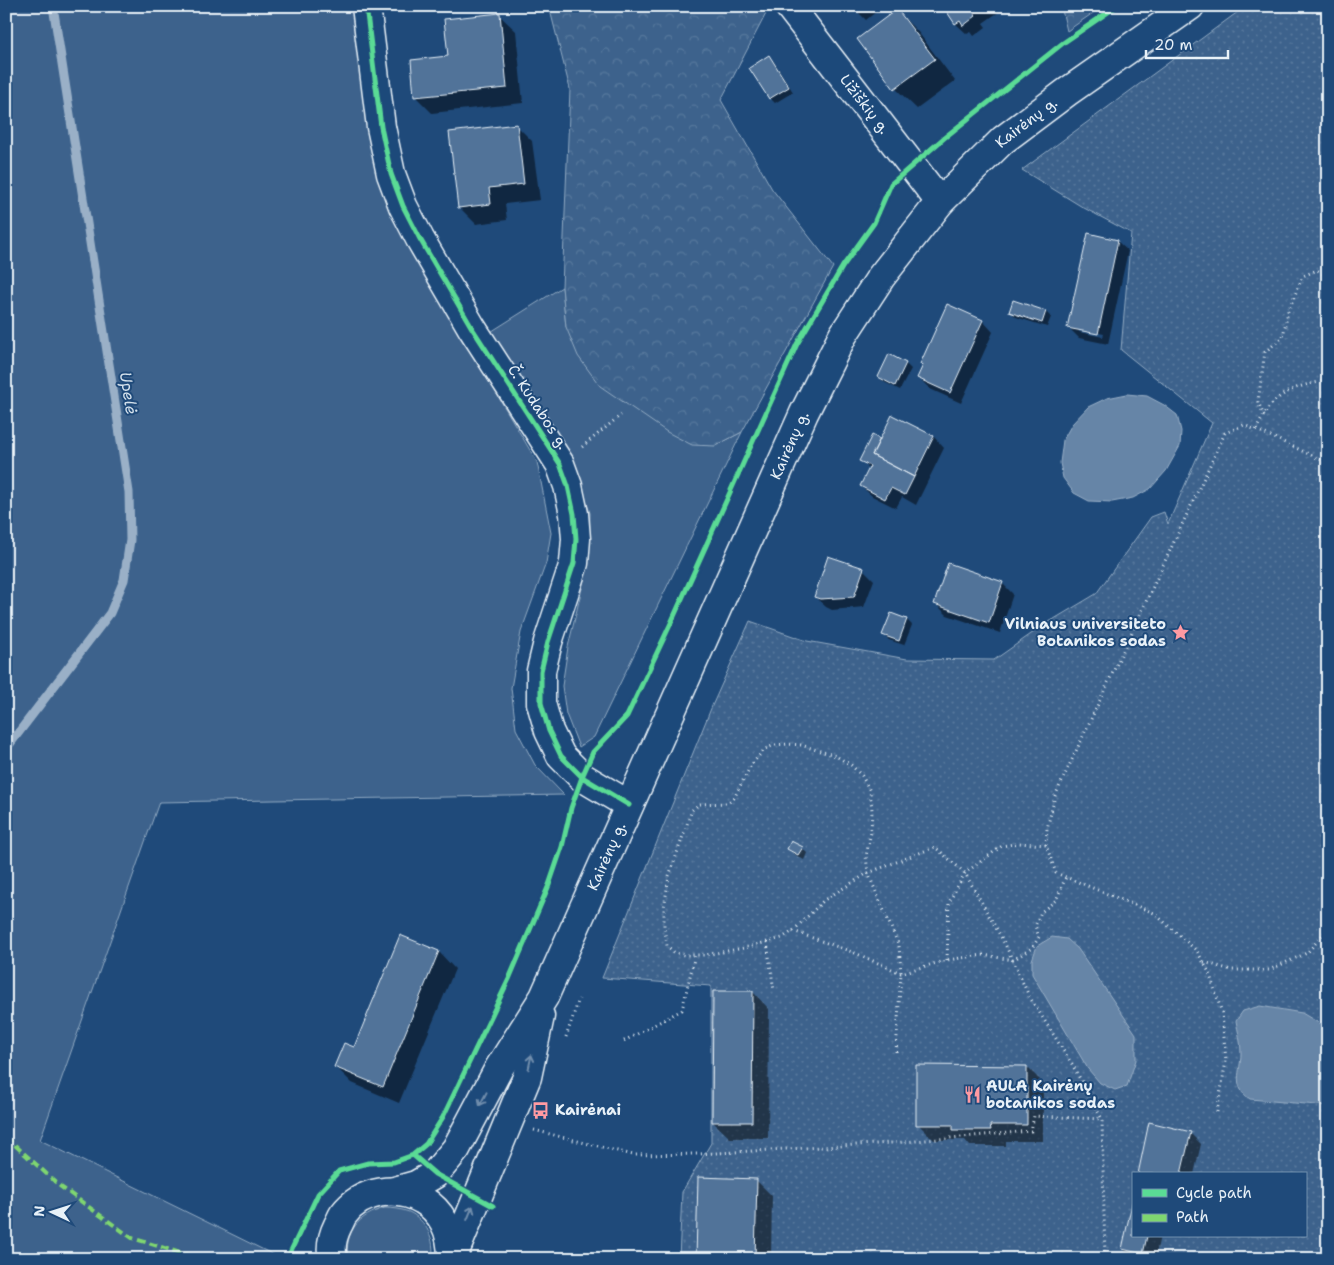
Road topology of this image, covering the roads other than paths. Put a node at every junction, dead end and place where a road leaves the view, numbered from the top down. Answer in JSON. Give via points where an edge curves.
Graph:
{"nodes":[{"id":1,"x":366,"y":6,"type":"edge"},
{"id":2,"x":790,"y":6,"type":"edge"},
{"id":3,"x":1190,"y":6,"type":"edge"},
{"id":4,"x":940,"y":202,"type":"junction"},
{"id":5,"x":629,"y":805,"type":"junction"},
{"id":6,"x":544,"y":997,"type":"junction"},
{"id":7,"x":395,"y":1191,"type":"junction"},
{"id":8,"x":334,"y":1246,"type":"edge"},
{"id":9,"x":319,"y":1259,"type":"edge"},
{"id":10,"x":452,"y":1259,"type":"edge"}],
"edges":[{"from":1,"to":5,"type":"main road","name":"Č. Kudabos g.","via":[[381,127],[391,174],[404,206],[472,328],[560,464],[568,486],[576,539],[574,563],[541,671],[541,703],[549,731],[561,756],[582,777]]},
{"from":2,"to":4,"type":"main road","name":"Ližiškių g."},
{"from":3,"to":4,"type":"main road","name":"Kairėnų g.","via":[[1003,140]]},
{"from":4,"to":5,"type":"main road","name":"Kairėnų g.","via":[[881,277],[843,335],[804,413]]},
{"from":5,"to":6,"type":"main road","name":"Kairėnų g."},
{"from":6,"to":7,"type":"main road","name":"Kairėnų g.","one_way":true,"via":[[499,1068],[456,1150],[435,1174],[416,1185]]},
{"from":10,"to":6,"type":"main road","name":"Kairėnų g.","one_way":true,"via":[[527,1077]]},
{"from":7,"to":8,"type":"main road","name":"Kairėnų g.","via":[[376,1193],[358,1201],[344,1215]]},
{"from":7,"to":10,"type":"main road","via":[[414,1195],[431,1205],[444,1220],[451,1238]]},
{"from":8,"to":9,"type":"main road"}]}
